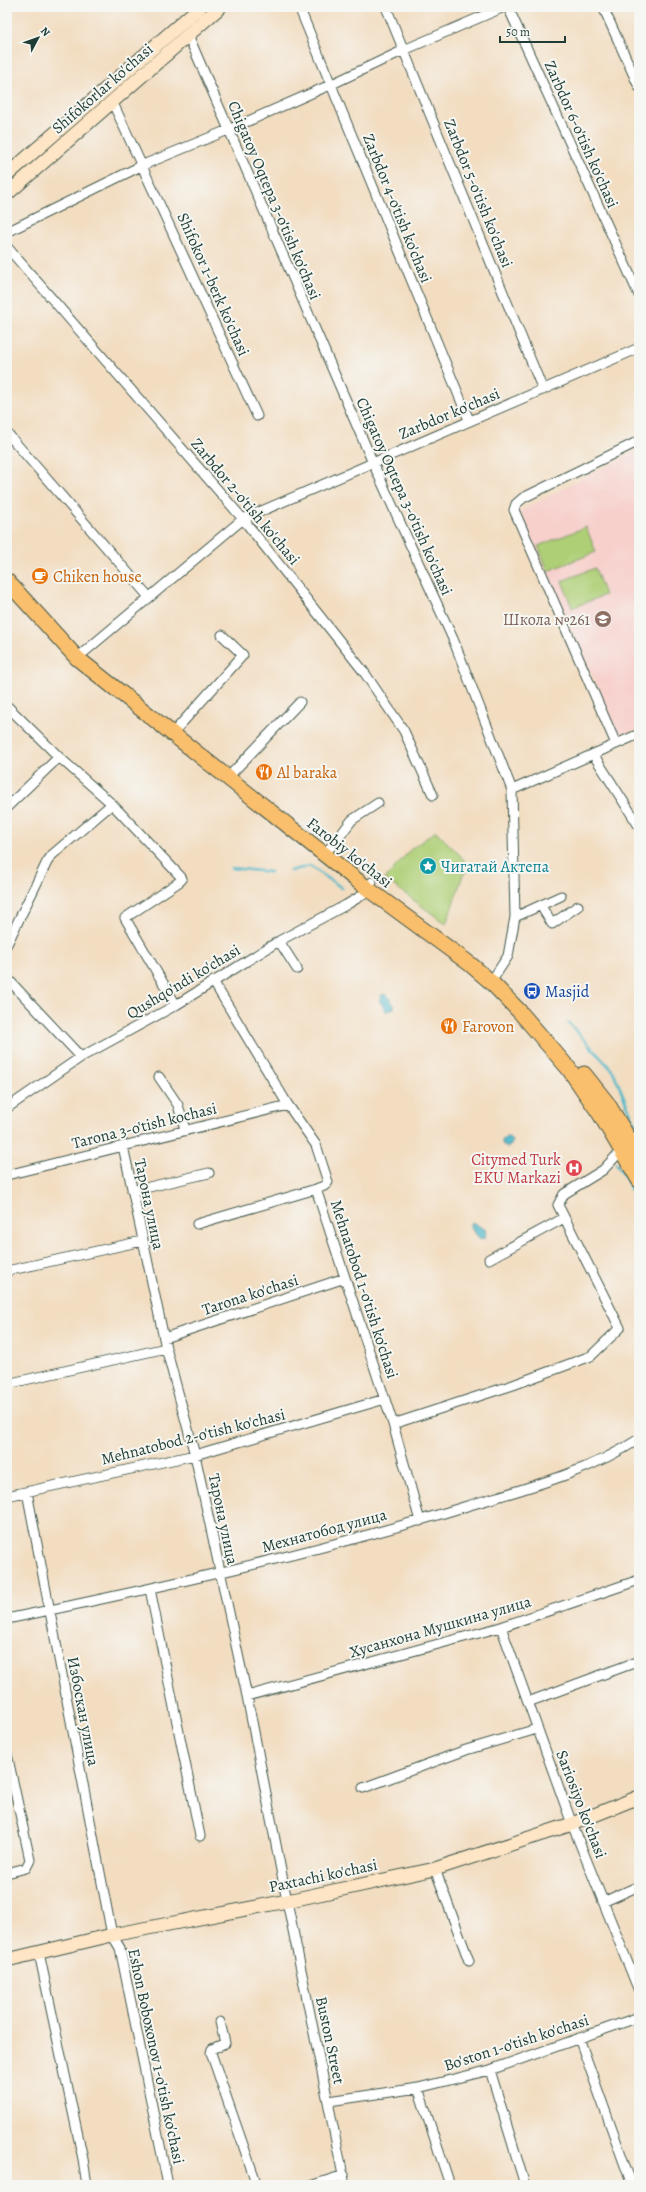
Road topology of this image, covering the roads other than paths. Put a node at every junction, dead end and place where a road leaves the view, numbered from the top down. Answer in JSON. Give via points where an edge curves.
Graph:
{"nodes":[{"id":1,"x":200,"y":7,"type":"edge"},
{"id":2,"x":220,"y":7,"type":"edge"},
{"id":3,"x":299,"y":7,"type":"edge"},
{"id":4,"x":386,"y":7,"type":"edge"},
{"id":5,"x":504,"y":7,"type":"edge"},
{"id":6,"x":508,"y":7,"type":"edge"},
{"id":7,"x":603,"y":7,"type":"edge"},
{"id":8,"x":188,"y":35,"type":"junction"},
{"id":9,"x":404,"y":50,"type":"junction"},
{"id":10,"x":330,"y":85,"type":"junction"},
{"id":11,"x":639,"y":87,"type":"edge"},
{"id":12,"x":112,"y":101,"type":"junction"},
{"id":13,"x":228,"y":130,"type":"junction"},
{"id":14,"x":143,"y":165,"type":"junction"},
{"id":15,"x":7,"y":175,"type":"edge"},
{"id":16,"x":7,"y":194,"type":"edge"},
{"id":17,"x":7,"y":232,"type":"edge"},
{"id":18,"x":7,"y":247,"type":"edge"},
{"id":19,"x":639,"y":295,"type":"edge"},
{"id":20,"x":639,"y":348,"type":"edge"},
{"id":21,"x":543,"y":390,"type":"junction"},
{"id":22,"x":257,"y":416,"type":"dead end"},
{"id":23,"x":469,"y":420,"type":"junction"},
{"id":24,"x":7,"y":433,"type":"edge"},
{"id":25,"x":639,"y":441,"type":"edge"},
{"id":26,"x":373,"y":463,"type":"junction"},
{"id":27,"x":243,"y":519,"type":"junction"},
{"id":28,"x":7,"y":569,"type":"edge"},
{"id":29,"x":7,"y":581,"type":"edge"},
{"id":30,"x":149,"y":597,"type":"junction"},
{"id":31,"x":222,"y":635,"type":"dead end"},
{"id":32,"x":80,"y":655,"type":"junction"},
{"id":33,"x":300,"y":702,"type":"dead end"},
{"id":34,"x":7,"y":706,"type":"edge"},
{"id":35,"x":174,"y":732,"type":"junction"},
{"id":36,"x":639,"y":734,"type":"edge"},
{"id":37,"x":616,"y":744,"type":"junction"},
{"id":38,"x":593,"y":754,"type":"junction"},
{"id":39,"x":59,"y":757,"type":"junction"},
{"id":40,"x":233,"y":772,"type":"junction"},
{"id":41,"x":512,"y":790,"type":"junction"},
{"id":42,"x":433,"y":795,"type":"dead end"},
{"id":43,"x":378,"y":803,"type":"dead end"},
{"id":44,"x":112,"y":804,"type":"junction"},
{"id":45,"x":7,"y":807,"type":"edge"},
{"id":46,"x":639,"y":826,"type":"edge"},
{"id":47,"x":326,"y":851,"type":"junction"},
{"id":48,"x":370,"y":886,"type":"junction"},
{"id":49,"x":561,"y":896,"type":"dead end"},
{"id":50,"x":541,"y":906,"type":"junction"},
{"id":51,"x":578,"y":906,"type":"dead end"},
{"id":52,"x":515,"y":917,"type":"junction"},
{"id":53,"x":279,"y":941,"type":"junction"},
{"id":54,"x":7,"y":944,"type":"edge"},
{"id":55,"x":297,"y":969,"type":"dead end"},
{"id":56,"x":493,"y":978,"type":"junction"},
{"id":57,"x":8,"y":981,"type":"edge"},
{"id":58,"x":213,"y":981,"type":"junction"},
{"id":59,"x":176,"y":1005,"type":"junction"},
{"id":60,"x":81,"y":1057,"type":"junction"},
{"id":61,"x":159,"y":1077,"type":"dead end"},
{"id":62,"x":288,"y":1105,"type":"junction"},
{"id":63,"x":7,"y":1108,"type":"edge"},
{"id":64,"x":185,"y":1130,"type":"junction"},
{"id":65,"x":627,"y":1145,"type":"edge"},
{"id":66,"x":122,"y":1146,"type":"junction"},
{"id":67,"x":639,"y":1156,"type":"edge"},
{"id":68,"x":209,"y":1173,"type":"dead end"},
{"id":69,"x":7,"y":1174,"type":"edge"},
{"id":70,"x":639,"y":1180,"type":"edge"},
{"id":71,"x":316,"y":1189,"type":"junction"},
{"id":72,"x":132,"y":1191,"type":"junction"},
{"id":73,"x":564,"y":1218,"type":"junction"},
{"id":74,"x":197,"y":1224,"type":"dead end"},
{"id":75,"x":142,"y":1241,"type":"junction"},
{"id":76,"x":489,"y":1259,"type":"dead end"},
{"id":77,"x":7,"y":1271,"type":"edge"},
{"id":78,"x":345,"y":1278,"type":"junction"},
{"id":79,"x":165,"y":1343,"type":"junction"},
{"id":80,"x":7,"y":1384,"type":"edge"},
{"id":81,"x":385,"y":1399,"type":"junction"},
{"id":82,"x":393,"y":1424,"type":"junction"},
{"id":83,"x":639,"y":1439,"type":"edge"},
{"id":84,"x":195,"y":1455,"type":"junction"},
{"id":85,"x":27,"y":1492,"type":"junction"},
{"id":86,"x":7,"y":1496,"type":"edge"},
{"id":87,"x":420,"y":1521,"type":"junction"},
{"id":88,"x":219,"y":1574,"type":"junction"},
{"id":89,"x":639,"y":1580,"type":"edge"},
{"id":90,"x":150,"y":1589,"type":"junction"},
{"id":91,"x":50,"y":1610,"type":"junction"},
{"id":92,"x":7,"y":1619,"type":"edge"},
{"id":93,"x":501,"y":1627,"type":"junction"},
{"id":94,"x":639,"y":1661,"type":"edge"},
{"id":95,"x":247,"y":1696,"type":"junction"},
{"id":96,"x":528,"y":1702,"type":"junction"},
{"id":97,"x":537,"y":1729,"type":"junction"},
{"id":98,"x":7,"y":1754,"type":"edge"},
{"id":99,"x":363,"y":1788,"type":"dead end"},
{"id":100,"x":639,"y":1797,"type":"edge"},
{"id":101,"x":572,"y":1824,"type":"junction"},
{"id":102,"x":200,"y":1836,"type":"dead end"},
{"id":103,"x":435,"y":1869,"type":"junction"},
{"id":104,"x":7,"y":1873,"type":"edge"},
{"id":105,"x":639,"y":1886,"type":"edge"},
{"id":106,"x":287,"y":1901,"type":"junction"},
{"id":107,"x":603,"y":1902,"type":"junction"},
{"id":108,"x":112,"y":1935,"type":"junction"},
{"id":109,"x":39,"y":1953,"type":"junction"},
{"id":110,"x":7,"y":1960,"type":"edge"},
{"id":111,"x":469,"y":1961,"type":"dead end"},
{"id":112,"x":639,"y":1991,"type":"edge"},
{"id":113,"x":639,"y":2017,"type":"edge"},
{"id":114,"x":220,"y":2022,"type":"dead end"},
{"id":115,"x":579,"y":2038,"type":"junction"},
{"id":116,"x":490,"y":2070,"type":"junction"},
{"id":117,"x":418,"y":2088,"type":"junction"},
{"id":118,"x":329,"y":2101,"type":"junction"},
{"id":119,"x":344,"y":2175,"type":"junction"},
{"id":120,"x":87,"y":2185,"type":"edge"},
{"id":121,"x":168,"y":2185,"type":"edge"},
{"id":122,"x":257,"y":2185,"type":"edge"},
{"id":123,"x":313,"y":2185,"type":"edge"},
{"id":124,"x":345,"y":2185,"type":"edge"},
{"id":125,"x":450,"y":2185,"type":"edge"},
{"id":126,"x":525,"y":2185,"type":"edge"},
{"id":127,"x":632,"y":2185,"type":"edge"}],
"edges":[{"from":1,"to":15,"type":"street","name":"Shifokorlar ko'chasi"},
{"from":2,"to":8,"type":"street","name":"Shifokorlar ko'chasi"},
{"from":3,"to":10,"type":"street","name":"Zarbdor 4-o'tish ko'chasi"},
{"from":4,"to":9,"type":"street","name":"Zarbdor 5-o'tish ko'chasi"},
{"from":5,"to":9,"type":"street"},
{"from":6,"to":19,"type":"street","name":"Zarbdor 6-o'tish ko'chasi"},
{"from":7,"to":11,"type":"street"},
{"from":8,"to":12,"type":"street","name":"Shifokorlar ko'chasi"},
{"from":8,"to":13,"type":"street","name":"Chigatoy Oqtepa 3-o'tish ko'chasi"},
{"from":9,"to":10,"type":"street"},
{"from":9,"to":21,"type":"street","name":"Zarbdor 5-o'tish ko'chasi"},
{"from":10,"to":13,"type":"street"},
{"from":10,"to":23,"type":"street","name":"Zarbdor 4-o'tish ko'chasi"},
{"from":12,"to":14,"type":"street","name":"Shifokor 1-berk ko'chasi"},
{"from":12,"to":16,"type":"street","name":"Shifokorlar ko'chasi"},
{"from":13,"to":14,"type":"street"},
{"from":13,"to":26,"type":"street","name":"Chigatoy Oqtepa 3-o'tish ko'chasi"},
{"from":14,"to":17,"type":"street"},
{"from":14,"to":22,"type":"street","name":"Shifokor 1-berk ko'chasi"},
{"from":18,"to":27,"type":"street","name":"Zarbdor 2-o'tish ko'chasi"},
{"from":20,"to":21,"type":"street","name":"Zarbdor ko'chasi"},
{"from":21,"to":23,"type":"street","name":"Zarbdor ko'chasi"},
{"from":23,"to":26,"type":"street","name":"Zarbdor ko'chasi"},
{"from":24,"to":30,"type":"street"},
{"from":25,"to":37,"type":"street","via":[[523,498],[514,510]]},
{"from":26,"to":27,"type":"street","name":"Zarbdor ko'chasi"},
{"from":26,"to":41,"type":"street","name":"Chigatoy Oqtepa 3-o'tish ko'chasi","via":[[453,639]]},
{"from":27,"to":30,"type":"street","name":"Zarbdor ko'chasi"},
{"from":27,"to":42,"type":"street","name":"Zarbdor 2-o'tish ko'chasi","via":[[385,701],[408,738]]},
{"from":28,"to":32,"type":"main road","name":"Farobiy ko'chasi"},
{"from":29,"to":32,"type":"main road","name":"Farobiy ko'chasi"},
{"from":30,"to":32,"type":"street","name":"Zarbdor ko'chasi"},
{"from":31,"to":35,"type":"street","via":[[243,655]]},
{"from":32,"to":35,"type":"main road","name":"Farobiy ko'chasi"},
{"from":33,"to":40,"type":"street"},
{"from":34,"to":39,"type":"street"},
{"from":35,"to":40,"type":"main road","name":"Farobiy ko'chasi"},
{"from":35,"to":47,"type":"main road","name":"Farobiy ko'chasi"},
{"from":36,"to":37,"type":"street"},
{"from":37,"to":38,"type":"street"},
{"from":38,"to":41,"type":"street"},
{"from":38,"to":46,"type":"street"},
{"from":39,"to":44,"type":"street"},
{"from":39,"to":45,"type":"street"},
{"from":40,"to":47,"type":"main road","name":"Farobiy ko'chasi"},
{"from":41,"to":52,"type":"street","name":"Chigatoy Oqtepa 3-o'tish ko'chasi"},
{"from":43,"to":47,"type":"street","via":[[352,820]]},
{"from":44,"to":54,"type":"street","via":[[52,855]]},
{"from":44,"to":59,"type":"street","via":[[182,879],[125,918]]},
{"from":47,"to":48,"type":"main road","name":"Farobiy ko'chasi"},
{"from":48,"to":53,"type":"street","name":"Qushqo'ndi ko'chasi","via":[[366,894]]},
{"from":48,"to":56,"type":"main road","name":"Farobiy ko'chasi"},
{"from":49,"to":50,"type":"street"},
{"from":50,"to":51,"type":"street","via":[[552,924]]},
{"from":50,"to":52,"type":"street"},
{"from":52,"to":56,"type":"street","name":"Chigatoy Oqtepa 3-o'tish ko'chasi","via":[[508,956]]},
{"from":53,"to":55,"type":"street"},
{"from":53,"to":58,"type":"street","name":"Qushqo'ndi ko'chasi"},
{"from":56,"to":65,"type":"main road","name":"Farobiy ko'chasi","via":[[528,1005],[579,1067],[607,1103]]},
{"from":57,"to":60,"type":"street"},
{"from":58,"to":59,"type":"street","name":"Qushqo'ndi ko'chasi"},
{"from":58,"to":62,"type":"street","name":"Mehnatobod 1-o'tish ko'chasi"},
{"from":59,"to":60,"type":"street","name":"Qushqo'ndi ko'chasi"},
{"from":60,"to":63,"type":"street","name":"Qushqo'ndi ko'chasi"},
{"from":61,"to":64,"type":"street","via":[[178,1105]]},
{"from":62,"to":64,"type":"street","name":"Tarona 3-o'tish kochasi"},
{"from":62,"to":71,"type":"street","name":"Mehnatobod 1-o'tish ko'chasi","via":[[321,1156],[328,1182]]},
{"from":64,"to":66,"type":"street","name":"Tarona 3-o'tish kochasi"},
{"from":65,"to":67,"type":"main road","name":"Farobiy ko'chasi"},
{"from":65,"to":70,"type":"main road","name":"Farobiy ko'chasi"},
{"from":65,"to":73,"type":"street","via":[[603,1170],[564,1194],[558,1205]]},
{"from":66,"to":69,"type":"street","name":"Tarona 3-o'tish kochasi"},
{"from":66,"to":72,"type":"street","name":"Тарона улица"},
{"from":68,"to":72,"type":"street"},
{"from":71,"to":74,"type":"street"},
{"from":71,"to":78,"type":"street","name":"Mehnatobod 1-o'tish ko'chasi"},
{"from":72,"to":75,"type":"street","name":"Тарона улица"},
{"from":73,"to":76,"type":"street"},
{"from":73,"to":82,"type":"street","via":[[620,1328],[591,1356],[513,1385]]},
{"from":75,"to":77,"type":"street"},
{"from":75,"to":79,"type":"street","name":"Тарона улица"},
{"from":78,"to":79,"type":"street","name":"Tarona ko'chasi"},
{"from":78,"to":81,"type":"street","name":"Mehnatobod 1-o'tish ko'chasi"},
{"from":79,"to":80,"type":"street","name":"Tarona ko'chasi"},
{"from":79,"to":84,"type":"street","name":"Тарона улица"},
{"from":81,"to":82,"type":"street","name":"Mehnatobod 1-o'tish ko'chasi"},
{"from":81,"to":84,"type":"street","name":"Mehnatobod 2-o'tish ko'chasi"},
{"from":82,"to":87,"type":"street","name":"Mehnatobod 1-o'tish ko'chasi"},
{"from":83,"to":87,"type":"street","name":"Мехнатобод улица","via":[[615,1455],[570,1474]]},
{"from":84,"to":85,"type":"street","name":"Mehnatobod 2-o'tish ko'chasi"},
{"from":84,"to":88,"type":"street","name":"Тарона улица"},
{"from":85,"to":86,"type":"street","name":"Mehnatobod 2-o'tish ko'chasi"},
{"from":85,"to":91,"type":"street","name":"Избоскан улица"},
{"from":87,"to":88,"type":"street","name":"Мехнатобод улица"},
{"from":88,"to":90,"type":"street","name":"Мехнатобод улица"},
{"from":88,"to":95,"type":"street","name":"Тарона улица"},
{"from":89,"to":93,"type":"street","name":"Хусанхона Мушкина улица"},
{"from":90,"to":91,"type":"street","name":"Мехнатобод улица"},
{"from":90,"to":102,"type":"street"},
{"from":91,"to":92,"type":"street","name":"Мехнатобод улица"},
{"from":91,"to":108,"type":"street","name":"Избоскан улица"},
{"from":93,"to":95,"type":"street","name":"Хусанхона Мушкина улица"},
{"from":93,"to":96,"type":"street","name":"Sariosiyo ko'chasi"},
{"from":94,"to":96,"type":"street"},
{"from":95,"to":106,"type":"street","name":"Тарона улица"},
{"from":96,"to":97,"type":"street","name":"Sariosiyo ko'chasi"},
{"from":97,"to":99,"type":"street","via":[[466,1750]]},
{"from":97,"to":101,"type":"street","name":"Sariosiyo ko'chasi"},
{"from":98,"to":104,"type":"street","via":[[30,1860],[26,1868]]},
{"from":100,"to":101,"type":"street","name":"Paxtachi ko'chasi"},
{"from":101,"to":103,"type":"street","name":"Paxtachi ko'chasi"},
{"from":101,"to":107,"type":"street","name":"Sariosiyo ko'chasi"},
{"from":103,"to":106,"type":"street","name":"Paxtachi ko'chasi"},
{"from":103,"to":111,"type":"street"},
{"from":105,"to":107,"type":"street"},
{"from":106,"to":108,"type":"street","name":"Paxtachi ko'chasi"},
{"from":106,"to":118,"type":"street","name":"Buston Street"},
{"from":107,"to":112,"type":"street","name":"Sariosiyo ko'chasi"},
{"from":108,"to":109,"type":"street","name":"Paxtachi ko'chasi"},
{"from":108,"to":121,"type":"street","name":"Eshon Boboxonov 1-o'tish ko'chasi","via":[[120,1948]]},
{"from":109,"to":110,"type":"street","name":"Paxtachi ko'chasi"},
{"from":109,"to":120,"type":"street"},
{"from":113,"to":115,"type":"street","name":"Bo'ston 1-o'tish ko'chasi"},
{"from":114,"to":122,"type":"street","via":[[225,2043],[212,2049],[211,2053]]},
{"from":115,"to":116,"type":"street","name":"Bo'ston 1-o'tish ko'chasi"},
{"from":115,"to":127,"type":"street"},
{"from":116,"to":117,"type":"street","name":"Bo'ston 1-o'tish ko'chasi"},
{"from":116,"to":126,"type":"street"},
{"from":117,"to":118,"type":"street","name":"Bo'ston 1-o'tish ko'chasi"},
{"from":117,"to":125,"type":"street"},
{"from":118,"to":119,"type":"street","name":"Buston Street"},
{"from":119,"to":123,"type":"street"},
{"from":119,"to":124,"type":"street","name":"Buston Street"}]}
